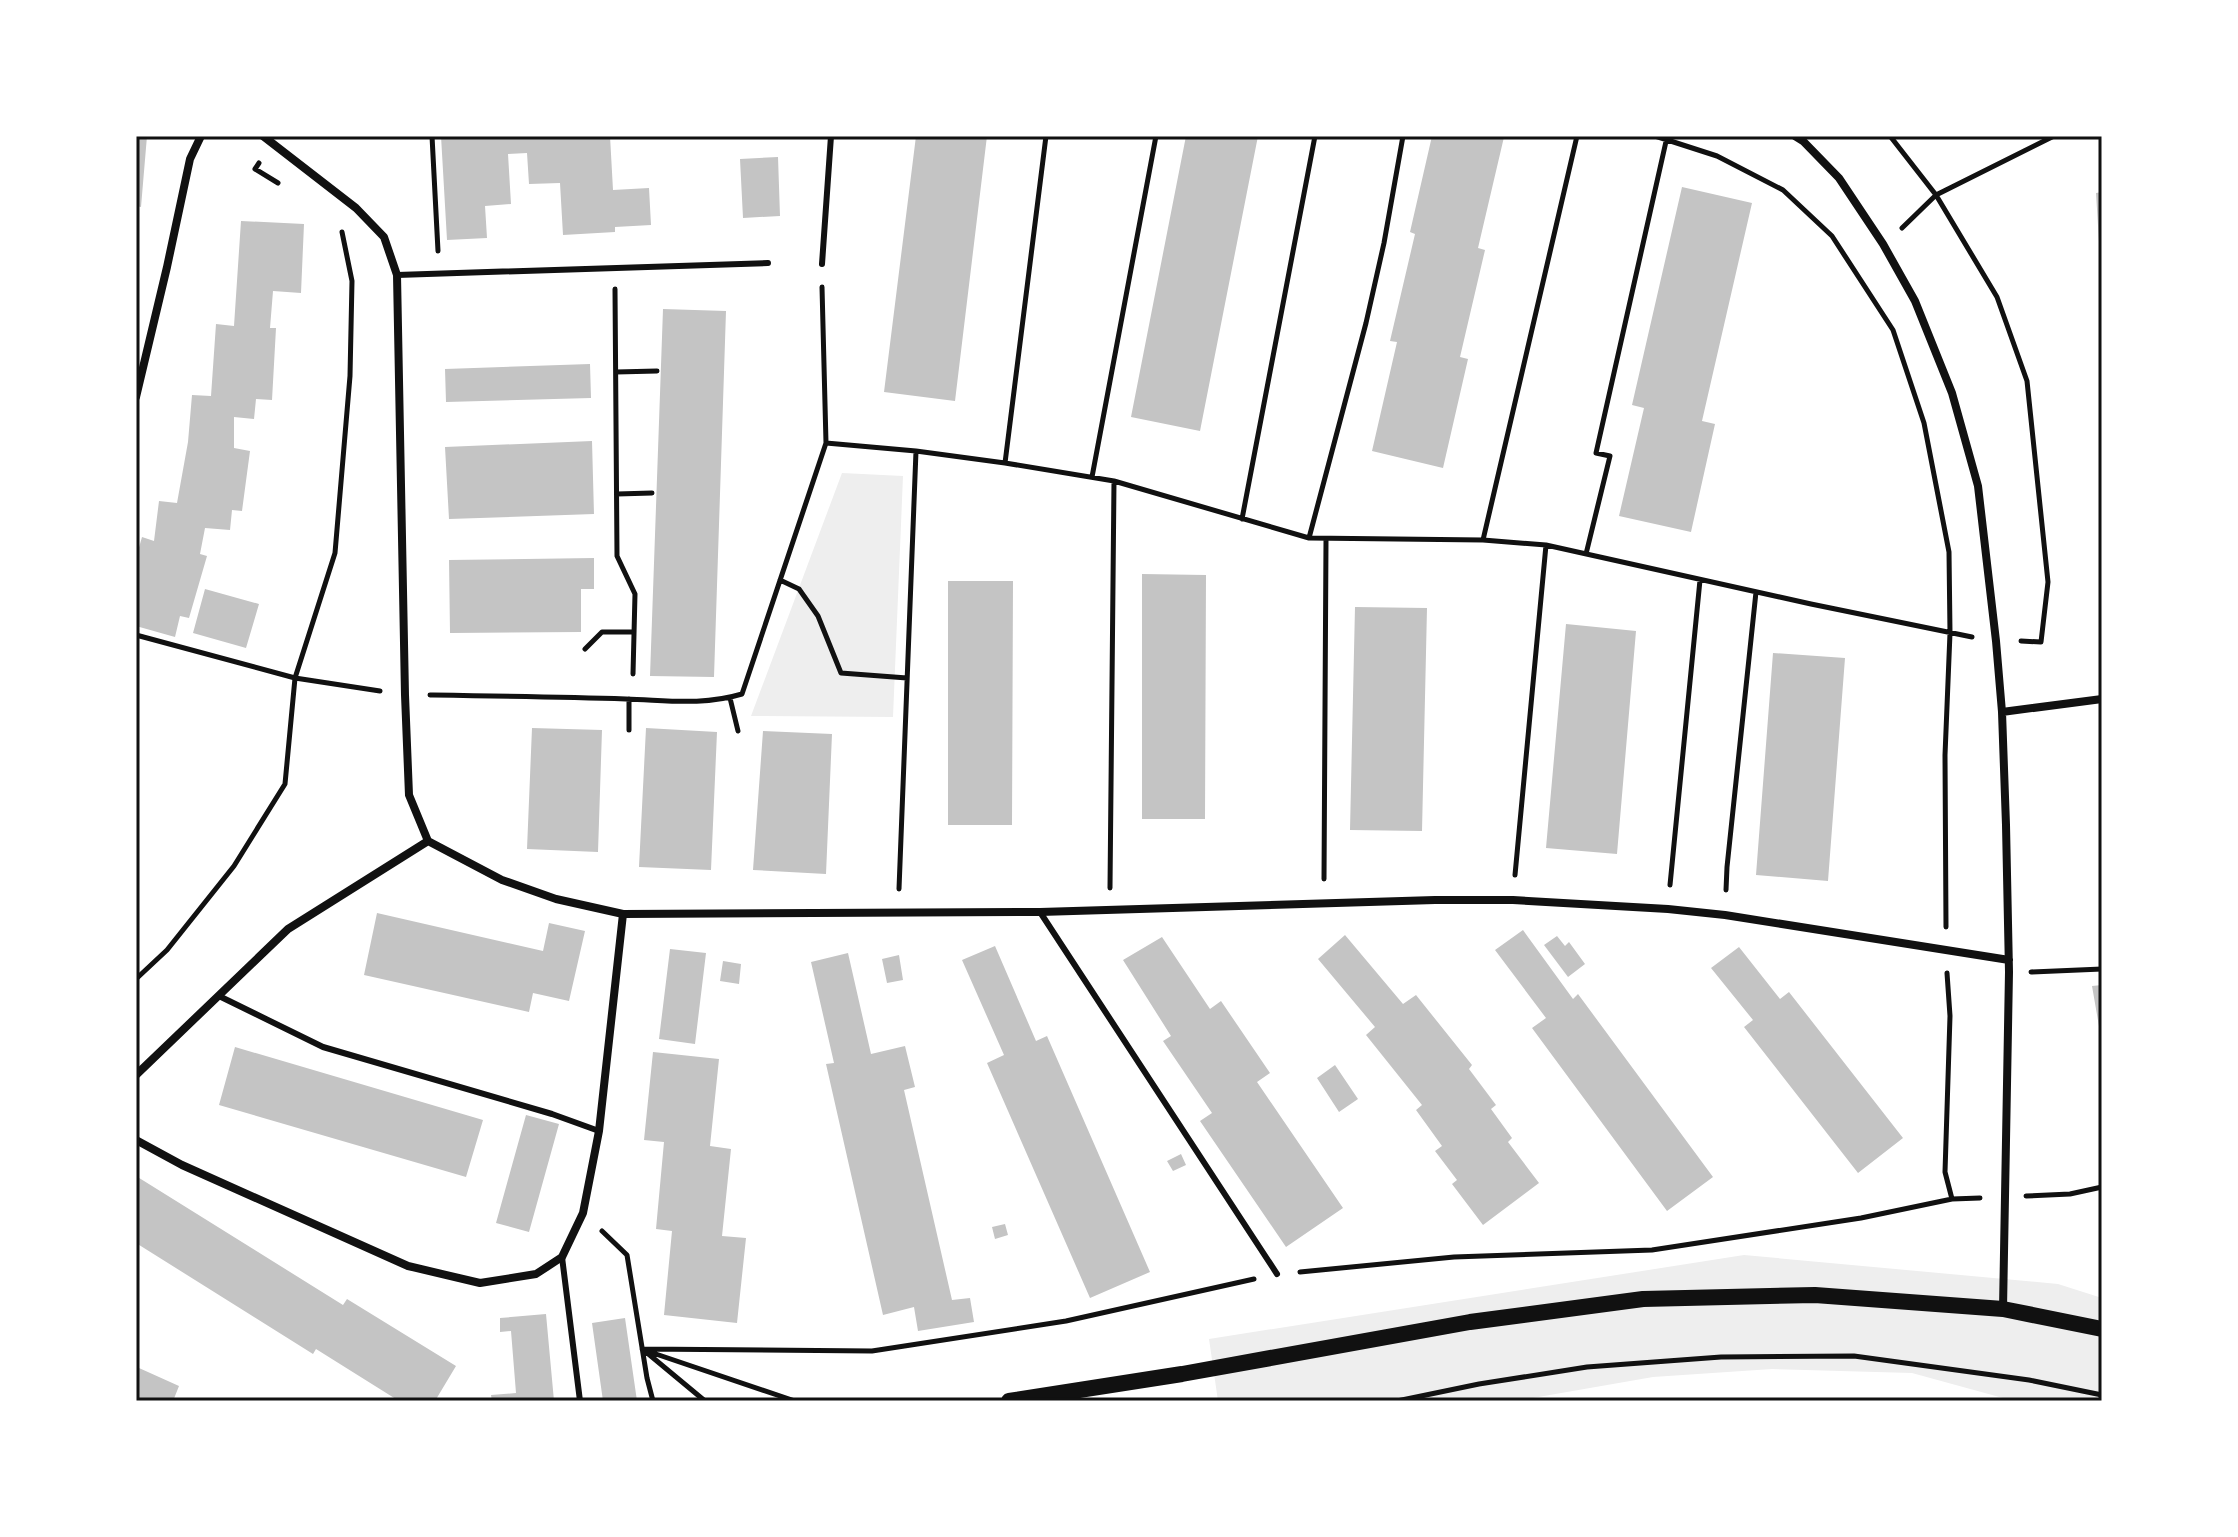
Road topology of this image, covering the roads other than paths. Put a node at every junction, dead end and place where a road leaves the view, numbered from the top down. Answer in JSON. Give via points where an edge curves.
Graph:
{"nodes":[{"id":1,"x":201,"y":136,"type":"edge"},
{"id":2,"x":263,"y":136,"type":"edge"},
{"id":3,"x":831,"y":136,"type":"edge"},
{"id":4,"x":1795,"y":136,"type":"edge"},
{"id":5,"x":768,"y":263,"type":"dead end"},
{"id":6,"x":822,"y":264,"type":"road end"},
{"id":7,"x":397,"y":275,"type":"junction"},
{"id":8,"x":136,"y":397,"type":"edge"},
{"id":9,"x":2102,"y":699,"type":"edge"},
{"id":10,"x":2002,"y":712,"type":"junction"},
{"id":11,"x":428,"y":841,"type":"junction"},
{"id":12,"x":1040,"y":912,"type":"junction"},
{"id":13,"x":623,"y":914,"type":"junction"},
{"id":14,"x":2009,"y":960,"type":"junction"},
{"id":15,"x":219,"y":996,"type":"junction"},
{"id":16,"x":136,"y":1075,"type":"edge"},
{"id":17,"x":599,"y":1131,"type":"junction"},
{"id":18,"x":136,"y":1140,"type":"edge"},
{"id":19,"x":562,"y":1257,"type":"junction"},
{"id":20,"x":1277,"y":1274,"type":"road end"},
{"id":21,"x":2003,"y":1309,"type":"junction"},
{"id":22,"x":2102,"y":1329,"type":"edge"},
{"id":23,"x":580,"y":1401,"type":"edge"},
{"id":24,"x":1009,"y":1401,"type":"edge"}],
"edges":[{"from":1,"to":8,"type":"street","via":[[190,159]]},
{"from":2,"to":7,"type":"street","via":[[356,208],[384,237]]},
{"from":3,"to":6,"type":"lane"},
{"from":4,"to":10,"type":"street","via":[[1839,178],[1883,244],[1915,301],[1952,393],[1978,486]]},
{"from":5,"to":7,"type":"lane"},
{"from":7,"to":11,"type":"street","via":[[409,795]]},
{"from":9,"to":10,"type":"street"},
{"from":10,"to":14,"type":"street"},
{"from":11,"to":13,"type":"street","via":[[502,880]]},
{"from":11,"to":15,"type":"street","via":[[288,929]]},
{"from":12,"to":13,"type":"street"},
{"from":12,"to":14,"type":"street","via":[[1513,900],[1725,915]]},
{"from":12,"to":20,"type":"lane"},
{"from":13,"to":17,"type":"street"},
{"from":14,"to":21,"type":"street"},
{"from":15,"to":16,"type":"street"},
{"from":15,"to":17,"type":"lane","via":[[323,1047]]},
{"from":17,"to":19,"type":"street","via":[[583,1213]]},
{"from":18,"to":19,"type":"street","via":[[408,1266],[480,1283],[536,1274]]},
{"from":19,"to":23,"type":"lane"},
{"from":21,"to":22,"type":"main road"},
{"from":21,"to":24,"type":"main road","via":[[1815,1295],[1643,1299],[1470,1322]]}]}
